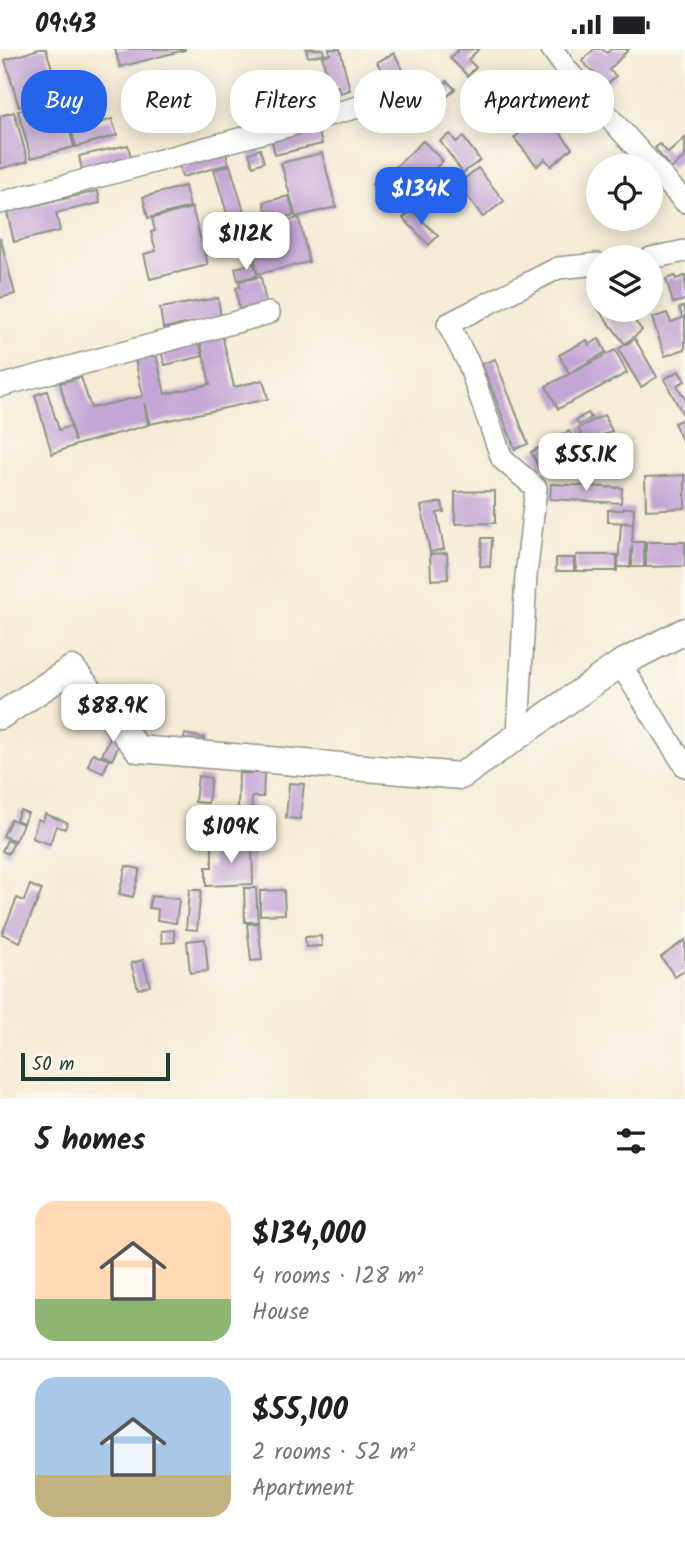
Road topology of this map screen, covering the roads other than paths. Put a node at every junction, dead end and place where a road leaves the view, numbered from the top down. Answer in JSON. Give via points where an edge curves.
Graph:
{"nodes":[{"id":1,"x":552,"y":49,"type":"edge"},
{"id":2,"x":354,"y":107,"type":"edge"},
{"id":3,"x":685,"y":202,"type":"edge"},
{"id":4,"x":0,"y":203,"type":"edge"},
{"id":5,"x":685,"y":251,"type":"edge"},
{"id":6,"x":663,"y":256,"type":"edge"},
{"id":7,"x":586,"y":265,"type":"edge"},
{"id":8,"x":269,"y":313,"type":"dead end"},
{"id":9,"x":0,"y":386,"type":"edge"},
{"id":10,"x":685,"y":631,"type":"edge"},
{"id":11,"x":620,"y":664,"type":"junction"},
{"id":12,"x":0,"y":716,"type":"edge"},
{"id":13,"x":518,"y":736,"type":"junction"},
{"id":14,"x":685,"y":767,"type":"edge"}],
"edges":[{"from":1,"to":3,"type":"street"},
{"from":2,"to":4,"type":"street"},
{"from":5,"to":6,"type":"street"},
{"from":7,"to":13,"type":"street","via":[[558,268],[448,324],[468,362],[502,459],[536,488],[526,576]]},
{"from":8,"to":9,"type":"street"},
{"from":10,"to":11,"type":"street"},
{"from":11,"to":13,"type":"street"},
{"from":11,"to":14,"type":"street"},
{"from":12,"to":13,"type":"street","via":[[72,669],[138,749],[461,776]]}]}
